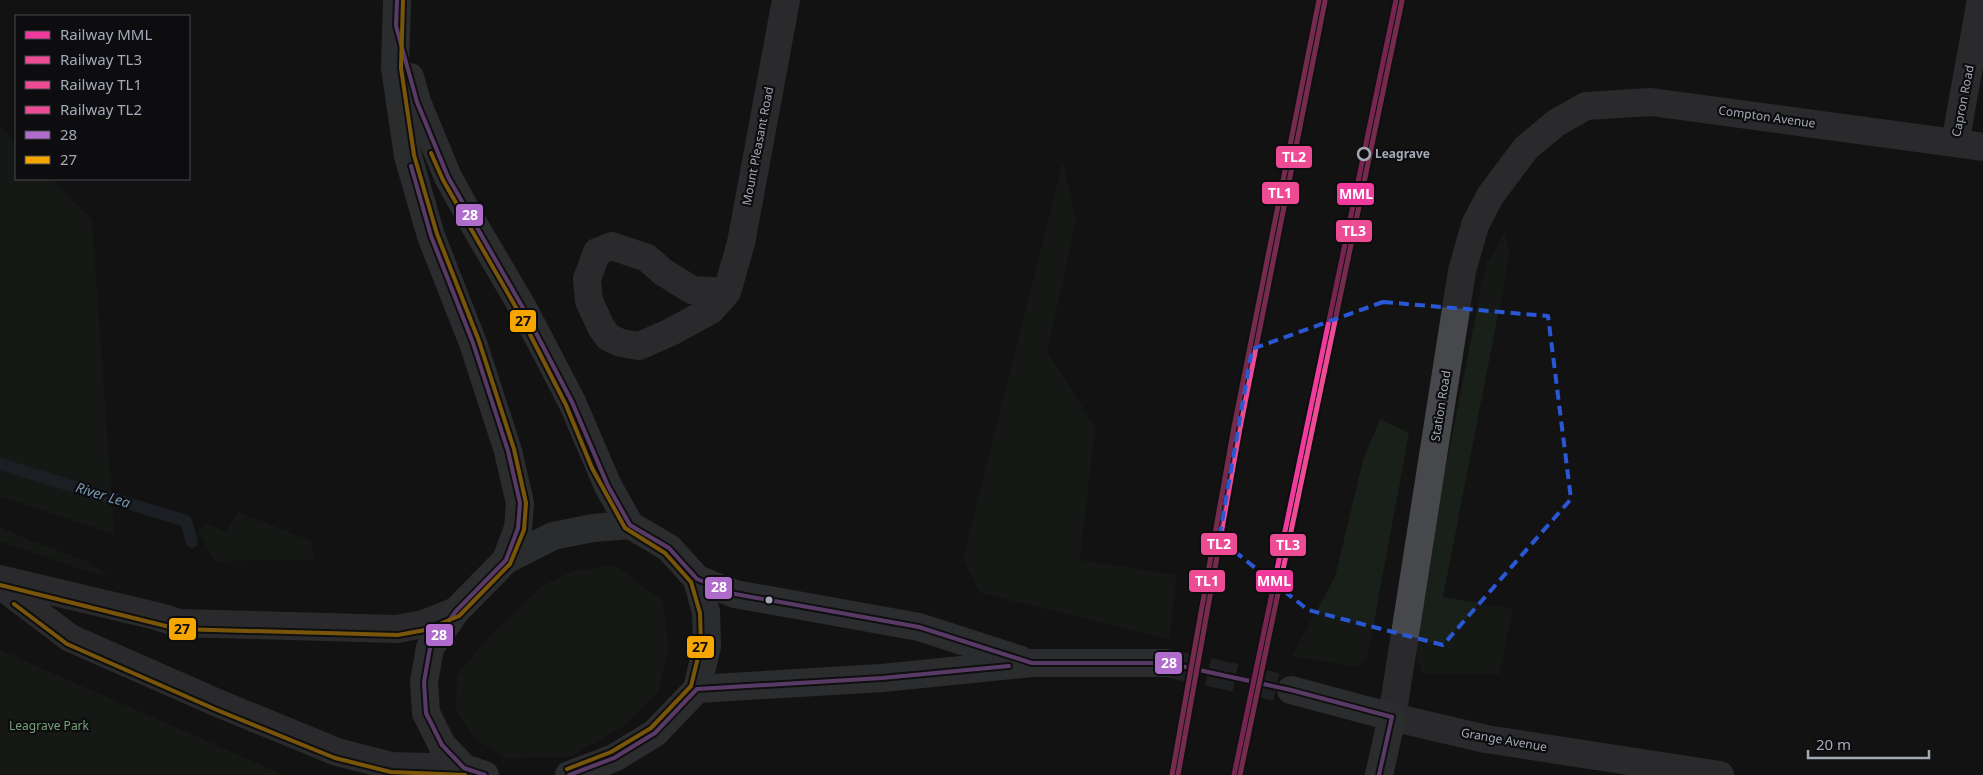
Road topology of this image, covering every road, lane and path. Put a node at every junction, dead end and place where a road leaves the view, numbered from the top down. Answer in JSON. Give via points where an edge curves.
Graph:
{"nodes":[{"id":1,"x":786,"y":0,"type":"edge"},
{"id":2,"x":1981,"y":0,"type":"edge"},
{"id":3,"x":396,"y":13,"type":"edge"},
{"id":4,"x":1556,"y":124,"type":"joint"},
{"id":5,"x":1955,"y":143,"type":"junction"},
{"id":6,"x":1983,"y":147,"type":"edge"},
{"id":7,"x":728,"y":292,"type":"junction"},
{"id":8,"x":630,"y":525,"type":"junction"},
{"id":9,"x":506,"y":560,"type":"junction"},
{"id":10,"x":0,"y":579,"type":"edge"},
{"id":11,"x":697,"y":580,"type":"junction"},
{"id":12,"x":0,"y":585,"type":"edge"},
{"id":13,"x":456,"y":611,"type":"junction"},
{"id":14,"x":1032,"y":663,"type":"junction"},
{"id":15,"x":1167,"y":664,"type":"tunnel mouth"},
{"id":16,"x":697,"y":689,"type":"junction"},
{"id":17,"x":1292,"y":690,"type":"tunnel mouth"},
{"id":18,"x":1392,"y":717,"type":"junction"},
{"id":19,"x":477,"y":773,"type":"edge"},
{"id":20,"x":572,"y":775,"type":"edge"},
{"id":21,"x":1379,"y":775,"type":"edge"},
{"id":22,"x":1720,"y":775,"type":"edge"}],
"edges":[{"from":1,"to":7,"type":"street","name":"Mount Pleasant Road"},
{"from":2,"to":5,"type":"street","name":"Capron Road"},
{"from":3,"to":8,"type":"main road","via":[[417,102],[448,177],[528,316],[572,402],[608,486]]},
{"from":3,"to":9,"type":"main road","via":[[395,68],[408,156],[431,236],[470,335],[508,451],[520,503],[518,528]]},
{"from":4,"to":5,"type":"street","name":"Compton Avenue","via":[[1586,106],[1651,102]]},
{"from":4,"to":18,"type":"street","name":"Station Road","via":[[1526,148],[1490,196],[1475,225],[1462,271]]},
{"from":5,"to":6,"type":"street","name":"Compton Avenue"},
{"from":7,"to":7,"type":"street","via":[[692,290],[647,258],[612,246],[597,252],[587,278],[589,300],[608,337],[639,346],[711,310]]},
{"from":8,"to":9,"type":"main road","via":[[553,536]]},
{"from":8,"to":11,"type":"main road","via":[[669,548]]},
{"from":9,"to":13,"type":"main road"},
{"from":10,"to":13,"type":"street","via":[[179,624],[397,629],[423,624]]},
{"from":11,"to":14,"type":"main road","via":[[735,594],[920,627]]},
{"from":11,"to":16,"type":"main road","via":[[706,612],[707,646]]},
{"from":12,"to":19,"type":"street","via":[[70,638],[337,752],[392,766]]},
{"from":13,"to":19,"type":"main road","via":[[430,648],[424,682],[426,714],[442,745]]},
{"from":14,"to":15,"type":"main road"},
{"from":14,"to":16,"type":"main road","via":[[882,678]]},
{"from":16,"to":20,"type":"main road","via":[[655,732],[614,758]]},
{"from":17,"to":18,"type":"main road","name":"Grange Avenue"},
{"from":18,"to":21,"type":"main road"},
{"from":18,"to":22,"type":"street","name":"Grange Avenue","via":[[1486,739]]}]}
